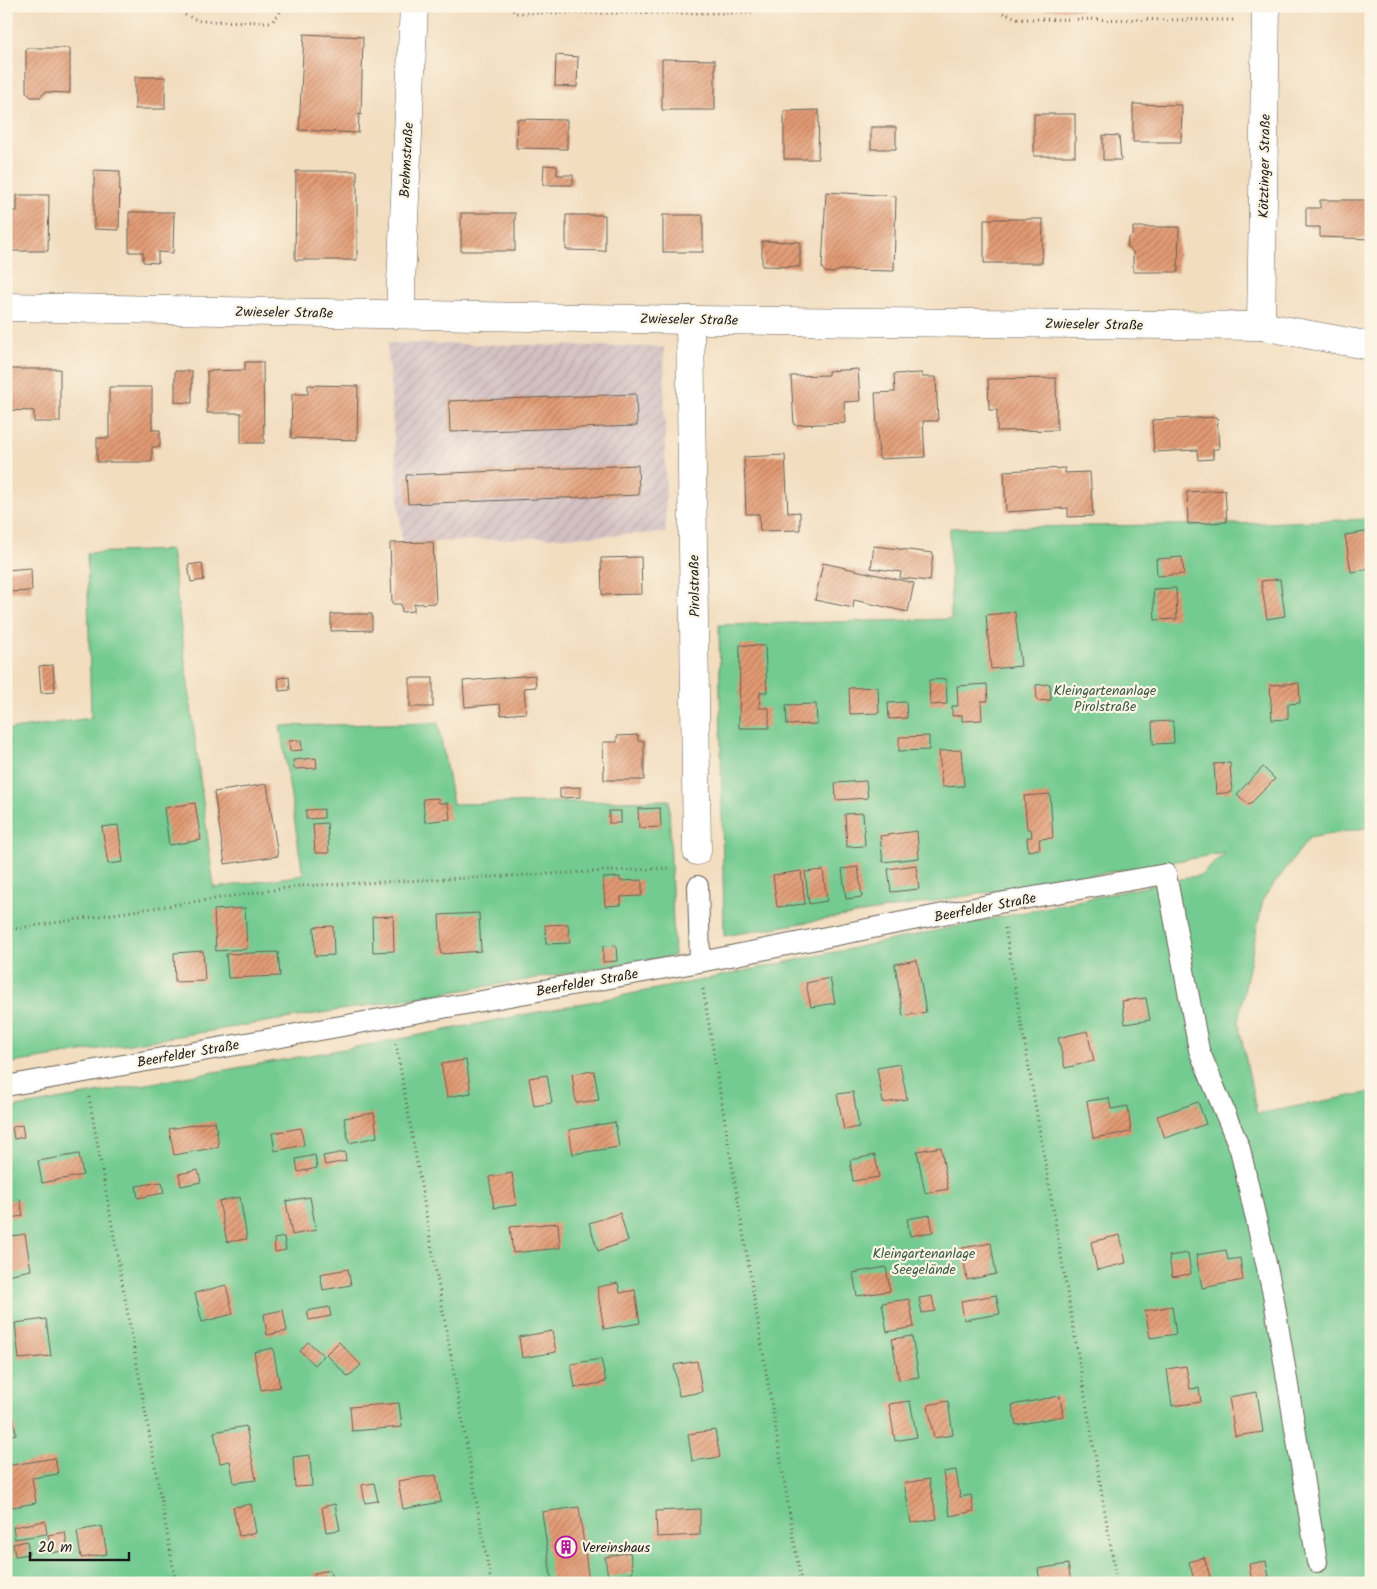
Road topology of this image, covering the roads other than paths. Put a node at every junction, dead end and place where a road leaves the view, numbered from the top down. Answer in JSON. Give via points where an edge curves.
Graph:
{"nodes":[{"id":1,"x":414,"y":6,"type":"edge"},
{"id":2,"x":1266,"y":13,"type":"edge"},
{"id":3,"x":6,"y":307,"type":"edge"},
{"id":4,"x":401,"y":314,"type":"junction"},
{"id":5,"x":690,"y":320,"type":"junction"},
{"id":6,"x":1261,"y":326,"type":"junction"},
{"id":7,"x":1371,"y":346,"type":"edge"},
{"id":8,"x":688,"y":860,"type":"road end"},
{"id":9,"x":698,"y":886,"type":"dead end"},
{"id":10,"x":701,"y":971,"type":"junction"},
{"id":11,"x":6,"y":1086,"type":"edge"},
{"id":12,"x":1317,"y":1562,"type":"dead end"}],
"edges":[{"from":1,"to":4,"type":"street","name":"Brehmstraße"},
{"from":2,"to":6,"type":"street","name":"Kötztinger Straße"},
{"from":3,"to":4,"type":"street","name":"Zwieseler Straße"},
{"from":4,"to":5,"type":"street","name":"Zwieseler Straße"},
{"from":5,"to":6,"type":"street","name":"Zwieseler Straße"},
{"from":5,"to":8,"type":"street","name":"Pirolstraße"},
{"from":6,"to":7,"type":"street","name":"Zwieseler Straße"},
{"from":9,"to":10,"type":"lane"},
{"from":10,"to":11,"type":"lane","name":"Beerfelder Straße","via":[[391,1016]]},
{"from":10,"to":12,"type":"lane","name":"Beerfelder Straße","via":[[999,903],[1166,874],[1199,1050],[1240,1149],[1274,1294]]}]}
